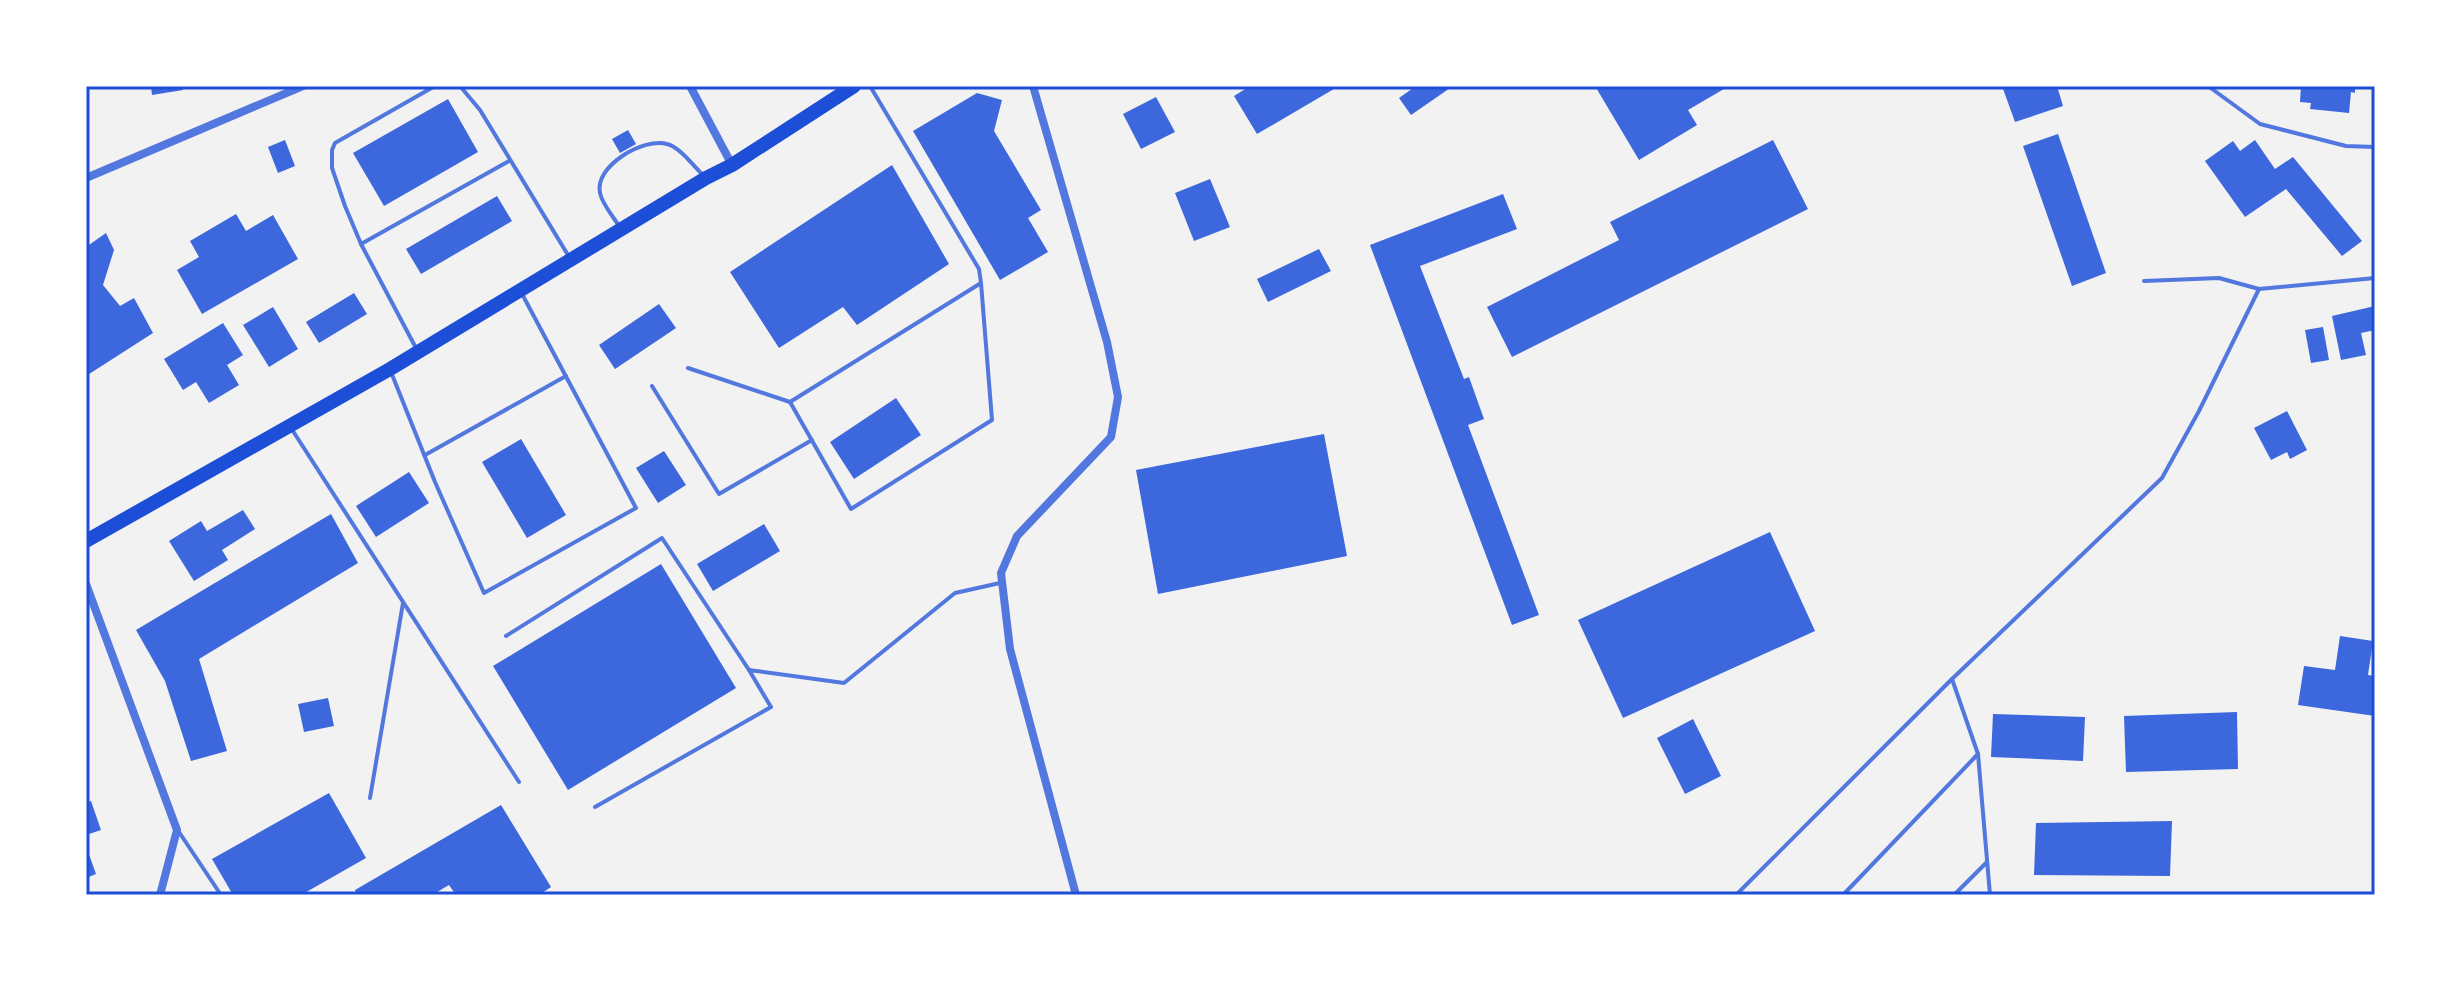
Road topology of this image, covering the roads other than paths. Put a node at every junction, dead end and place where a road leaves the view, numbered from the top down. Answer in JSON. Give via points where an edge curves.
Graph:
{"nodes":[{"id":1,"x":303,"y":86,"type":"edge"},
{"id":2,"x":435,"y":86,"type":"edge"},
{"id":3,"x":460,"y":86,"type":"edge"},
{"id":4,"x":690,"y":86,"type":"edge"},
{"id":5,"x":854,"y":86,"type":"edge"},
{"id":6,"x":870,"y":86,"type":"edge"},
{"id":7,"x":1033,"y":86,"type":"edge"},
{"id":8,"x":2208,"y":86,"type":"edge"},
{"id":9,"x":2375,"y":147,"type":"edge"},
{"id":10,"x":509,"y":161,"type":"junction"},
{"id":11,"x":732,"y":165,"type":"junction"},
{"id":12,"x":86,"y":178,"type":"edge"},
{"id":13,"x":706,"y":178,"type":"junction"},
{"id":14,"x":622,"y":230,"type":"junction"},
{"id":15,"x":361,"y":244,"type":"junction"},
{"id":16,"x":571,"y":260,"type":"junction"},
{"id":17,"x":2375,"y":278,"type":"edge"},
{"id":18,"x":2144,"y":281,"type":"dead end"},
{"id":19,"x":981,"y":283,"type":"junction"},
{"id":20,"x":2259,"y":289,"type":"junction"},
{"id":21,"x":520,"y":291,"type":"junction"},
{"id":22,"x":418,"y":352,"type":"junction"},
{"id":23,"x":688,"y":368,"type":"dead end"},
{"id":24,"x":390,"y":369,"type":"junction"},
{"id":25,"x":566,"y":376,"type":"junction"},
{"id":26,"x":652,"y":386,"type":"dead end"},
{"id":27,"x":790,"y":402,"type":"junction"},
{"id":28,"x":290,"y":426,"type":"junction"},
{"id":29,"x":812,"y":440,"type":"junction"},
{"id":30,"x":425,"y":455,"type":"junction"},
{"id":31,"x":86,"y":541,"type":"edge"},
{"id":32,"x":1002,"y":583,"type":"junction"},
{"id":33,"x":86,"y":584,"type":"edge"},
{"id":34,"x":404,"y":601,"type":"junction"},
{"id":35,"x":506,"y":636,"type":"dead end"},
{"id":36,"x":749,"y":670,"type":"junction"},
{"id":37,"x":1952,"y":679,"type":"junction"},
{"id":38,"x":1978,"y":754,"type":"junction"},
{"id":39,"x":519,"y":782,"type":"dead end"},
{"id":40,"x":370,"y":798,"type":"dead end"},
{"id":41,"x":595,"y":807,"type":"dead end"},
{"id":42,"x":177,"y":830,"type":"junction"},
{"id":43,"x":1986,"y":863,"type":"junction"},
{"id":44,"x":160,"y":895,"type":"edge"},
{"id":45,"x":221,"y":895,"type":"edge"},
{"id":46,"x":1076,"y":895,"type":"edge"},
{"id":47,"x":1736,"y":895,"type":"edge"},
{"id":48,"x":1843,"y":895,"type":"edge"},
{"id":49,"x":1954,"y":895,"type":"edge"},
{"id":50,"x":1990,"y":895,"type":"edge"}],
"edges":[{"from":1,"to":12,"type":"street"},
{"from":2,"to":15,"type":"lane","via":[[335,143],[332,168]]},
{"from":3,"to":10,"type":"lane"},
{"from":4,"to":11,"type":"street"},
{"from":5,"to":11,"type":"main road"},
{"from":6,"to":19,"type":"lane","via":[[979,269]]},
{"from":7,"to":32,"type":"street","via":[[1118,397],[1111,437],[1017,536]]},
{"from":8,"to":9,"type":"lane","via":[[2260,124],[2346,146]]},
{"from":10,"to":15,"type":"lane"},
{"from":10,"to":16,"type":"lane"},
{"from":11,"to":13,"type":"main road"},
{"from":13,"to":14,"type":"main road"},
{"from":13,"to":14,"type":"lane","via":[[670,144],[651,141],[614,162],[601,176],[600,194]]},
{"from":14,"to":16,"type":"main road"},
{"from":15,"to":22,"type":"lane"},
{"from":16,"to":21,"type":"main road"},
{"from":17,"to":20,"type":"lane"},
{"from":18,"to":20,"type":"lane","via":[[2219,278]]},
{"from":19,"to":27,"type":"lane"},
{"from":19,"to":29,"type":"lane","via":[[992,420],[851,509]]},
{"from":20,"to":37,"type":"lane","via":[[2162,478]]},
{"from":21,"to":22,"type":"main road"},
{"from":21,"to":25,"type":"lane"},
{"from":22,"to":24,"type":"main road"},
{"from":23,"to":27,"type":"lane"},
{"from":24,"to":28,"type":"main road"},
{"from":24,"to":30,"type":"lane"},
{"from":25,"to":30,"type":"lane"},
{"from":25,"to":30,"type":"lane","via":[[636,508],[484,593]]},
{"from":26,"to":29,"type":"lane","via":[[719,494]]},
{"from":27,"to":29,"type":"lane"},
{"from":28,"to":31,"type":"main road"},
{"from":28,"to":34,"type":"lane"},
{"from":32,"to":36,"type":"lane","via":[[955,593],[844,683]]},
{"from":32,"to":46,"type":"street","via":[[1010,649]]},
{"from":33,"to":42,"type":"street"},
{"from":34,"to":39,"type":"lane"},
{"from":34,"to":40,"type":"lane"},
{"from":35,"to":36,"type":"lane","via":[[662,538]]},
{"from":36,"to":41,"type":"lane","via":[[771,707]]},
{"from":37,"to":38,"type":"lane"},
{"from":37,"to":47,"type":"lane"},
{"from":38,"to":43,"type":"lane"},
{"from":38,"to":48,"type":"lane"},
{"from":42,"to":44,"type":"street"},
{"from":42,"to":45,"type":"lane"},
{"from":43,"to":49,"type":"lane"},
{"from":43,"to":50,"type":"lane"}]}
